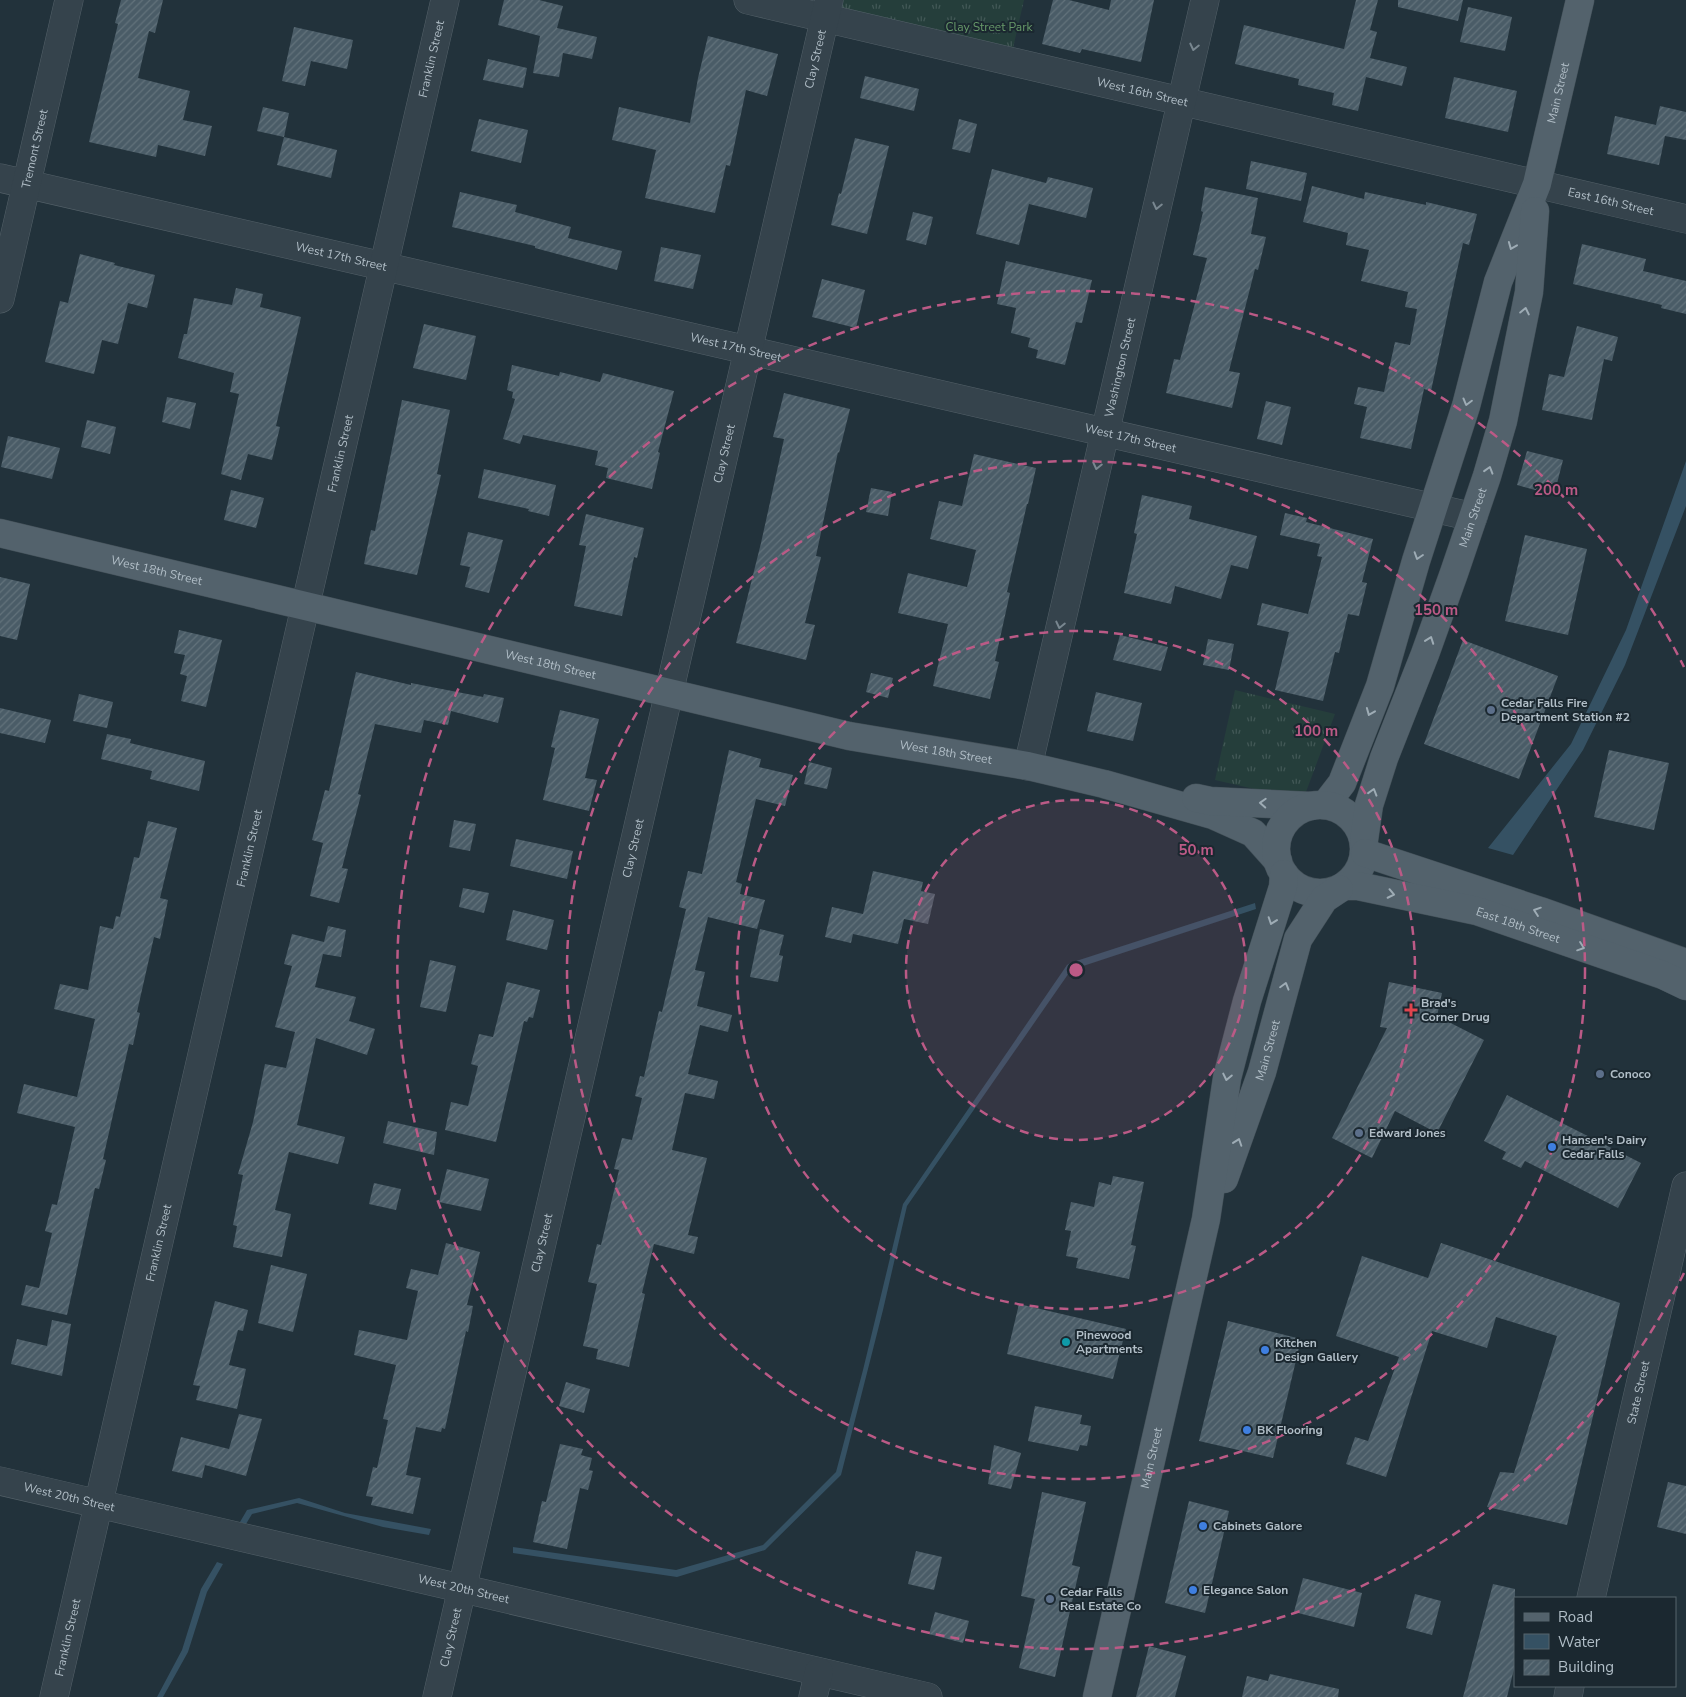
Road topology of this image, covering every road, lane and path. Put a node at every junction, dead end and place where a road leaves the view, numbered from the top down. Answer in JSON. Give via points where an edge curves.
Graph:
{"nodes":[{"id":1,"x":69,"y":0,"type":"edge"},
{"id":2,"x":446,"y":0,"type":"edge"},
{"id":3,"x":748,"y":0,"type":"edge"},
{"id":4,"x":1205,"y":0,"type":"edge"},
{"id":5,"x":1580,"y":0,"type":"edge"},
{"id":6,"x":827,"y":9,"type":"edge"},
{"id":7,"x":1182,"y":102,"type":"junction"},
{"id":8,"x":0,"y":178,"type":"edge"},
{"id":9,"x":26,"y":184,"type":"junction"},
{"id":10,"x":1537,"y":184,"type":"junction"},
{"id":11,"x":1686,"y":219,"type":"edge"},
{"id":12,"x":384,"y":266,"type":"junction"},
{"id":13,"x":0,"y":299,"type":"edge"},
{"id":14,"x":748,"y":350,"type":"junction"},
{"id":15,"x":1105,"y":433,"type":"junction"},
{"id":16,"x":1433,"y":508,"type":"junction"},
{"id":17,"x":1472,"y":517,"type":"junction"},
{"id":18,"x":0,"y":534,"type":"edge"},
{"id":19,"x":306,"y":606,"type":"junction"},
{"id":20,"x":668,"y":693,"type":"junction"},
{"id":21,"x":1028,"y":766,"type":"junction"},
{"id":22,"x":1104,"y":784,"type":"junction"},
{"id":23,"x":1318,"y":806,"type":"junction"},
{"id":24,"x":1364,"y":847,"type":"junction"},
{"id":25,"x":1281,"y":868,"type":"junction"},
{"id":26,"x":1341,"y":888,"type":"junction"},
{"id":27,"x":1686,"y":963,"type":"edge"},
{"id":28,"x":1686,"y":986,"type":"edge"},
{"id":29,"x":1686,"y":1186,"type":"edge"},
{"id":30,"x":1206,"y":1219,"type":"junction"},
{"id":31,"x":0,"y":1481,"type":"edge"},
{"id":32,"x":98,"y":1504,"type":"junction"},
{"id":33,"x":461,"y":1588,"type":"junction"},
{"id":34,"x":1591,"y":1597,"type":"edge"},
{"id":35,"x":816,"y":1684,"type":"edge"},
{"id":36,"x":54,"y":1697,"type":"edge"},
{"id":37,"x":436,"y":1697,"type":"edge"},
{"id":38,"x":928,"y":1697,"type":"edge"},
{"id":39,"x":1097,"y":1697,"type":"edge"}],
"edges":[{"from":1,"to":9,"type":"street","name":"Tremont Street"},
{"from":2,"to":12,"type":"street","name":"Franklin Street"},
{"from":3,"to":6,"type":"street","name":"West 16th Street"},
{"from":4,"to":7,"type":"street","name":"Washington Street","one_way":true},
{"from":5,"to":10,"type":"main road","name":"Main Street"},
{"from":6,"to":7,"type":"street","name":"West 16th Street"},
{"from":6,"to":14,"type":"street","name":"Clay Street"},
{"from":7,"to":10,"type":"street","name":"West 16th Street"},
{"from":7,"to":15,"type":"street","name":"Washington Street","one_way":true},
{"from":8,"to":9,"type":"street","name":"West 17th Street"},
{"from":9,"to":12,"type":"street","name":"West 17th Street"},
{"from":9,"to":13,"type":"street","name":"Tremont Street"},
{"from":10,"to":11,"type":"street","name":"East 16th Street"},
{"from":10,"to":16,"type":"main road","name":"Main Street","one_way":true,"via":[[1498,282],[1466,406]]},
{"from":17,"to":10,"type":"main road","name":"Main Street","one_way":true,"via":[[1503,421],[1530,292]]},
{"from":12,"to":14,"type":"street","name":"West 17th Street"},
{"from":12,"to":19,"type":"street","name":"Franklin Street"},
{"from":14,"to":15,"type":"street","name":"West 17th Street"},
{"from":14,"to":20,"type":"street","name":"Clay Street"},
{"from":15,"to":16,"type":"street","name":"West 17th Street"},
{"from":15,"to":21,"type":"street","name":"Washington Street","one_way":true},
{"from":16,"to":17,"type":"street","name":"West 17th Street"},
{"from":16,"to":23,"type":"main road","name":"Main Street","one_way":true,"via":[[1380,686],[1342,783]]},
{"from":24,"to":17,"type":"main road","name":"Main Street","one_way":true,"via":[[1369,805],[1384,758]]},
{"from":18,"to":19,"type":"main road","name":"West 18th Street"},
{"from":19,"to":20,"type":"main road","name":"West 18th Street"},
{"from":19,"to":32,"type":"street","name":"Franklin Street"},
{"from":20,"to":21,"type":"main road","name":"West 18th Street","via":[[849,736]]},
{"from":20,"to":33,"type":"street","name":"Clay Street"},
{"from":21,"to":22,"type":"main road","name":"West 18th Street"},
{"from":23,"to":22,"type":"main road","name":"West 18th Street","one_way":true,"via":[[1210,801]]},
{"from":22,"to":25,"type":"main road","name":"West 18th Street","via":[[1213,815],[1253,833]]},
{"from":23,"to":24,"type":"main road","via":[[1338,809],[1350,816],[1359,827]]},
{"from":23,"to":25,"type":"main road","via":[[1299,811],[1280,831],[1276,846]]},
{"from":24,"to":26,"type":"main road","via":[[1360,868],[1352,881]]},
{"from":27,"to":24,"type":"main road","name":"East 18th Street","one_way":true},
{"from":25,"to":26,"type":"main road","via":[[1295,885],[1309,892],[1324,893]]},
{"from":25,"to":30,"type":"main road","name":"Main Street","one_way":true,"via":[[1283,887],[1227,1078]]},
{"from":26,"to":28,"type":"main road","name":"East 18th Street","one_way":true,"via":[[1358,886],[1477,911],[1663,975]]},
{"from":30,"to":26,"type":"main road","name":"Main Street","one_way":true,"via":[[1229,1168],[1262,1072],[1298,939],[1324,899]]},
{"from":29,"to":34,"type":"street","name":"State Street"},
{"from":30,"to":39,"type":"main road","name":"Main Street"},
{"from":31,"to":32,"type":"street","name":"West 20th Street"},
{"from":32,"to":33,"type":"street","name":"West 20th Street"},
{"from":32,"to":36,"type":"street","name":"Franklin Street"},
{"from":33,"to":35,"type":"street","name":"West 20th Street"},
{"from":33,"to":37,"type":"street","name":"Clay Street"},
{"from":35,"to":38,"type":"street","name":"West 20th Street"}]}
